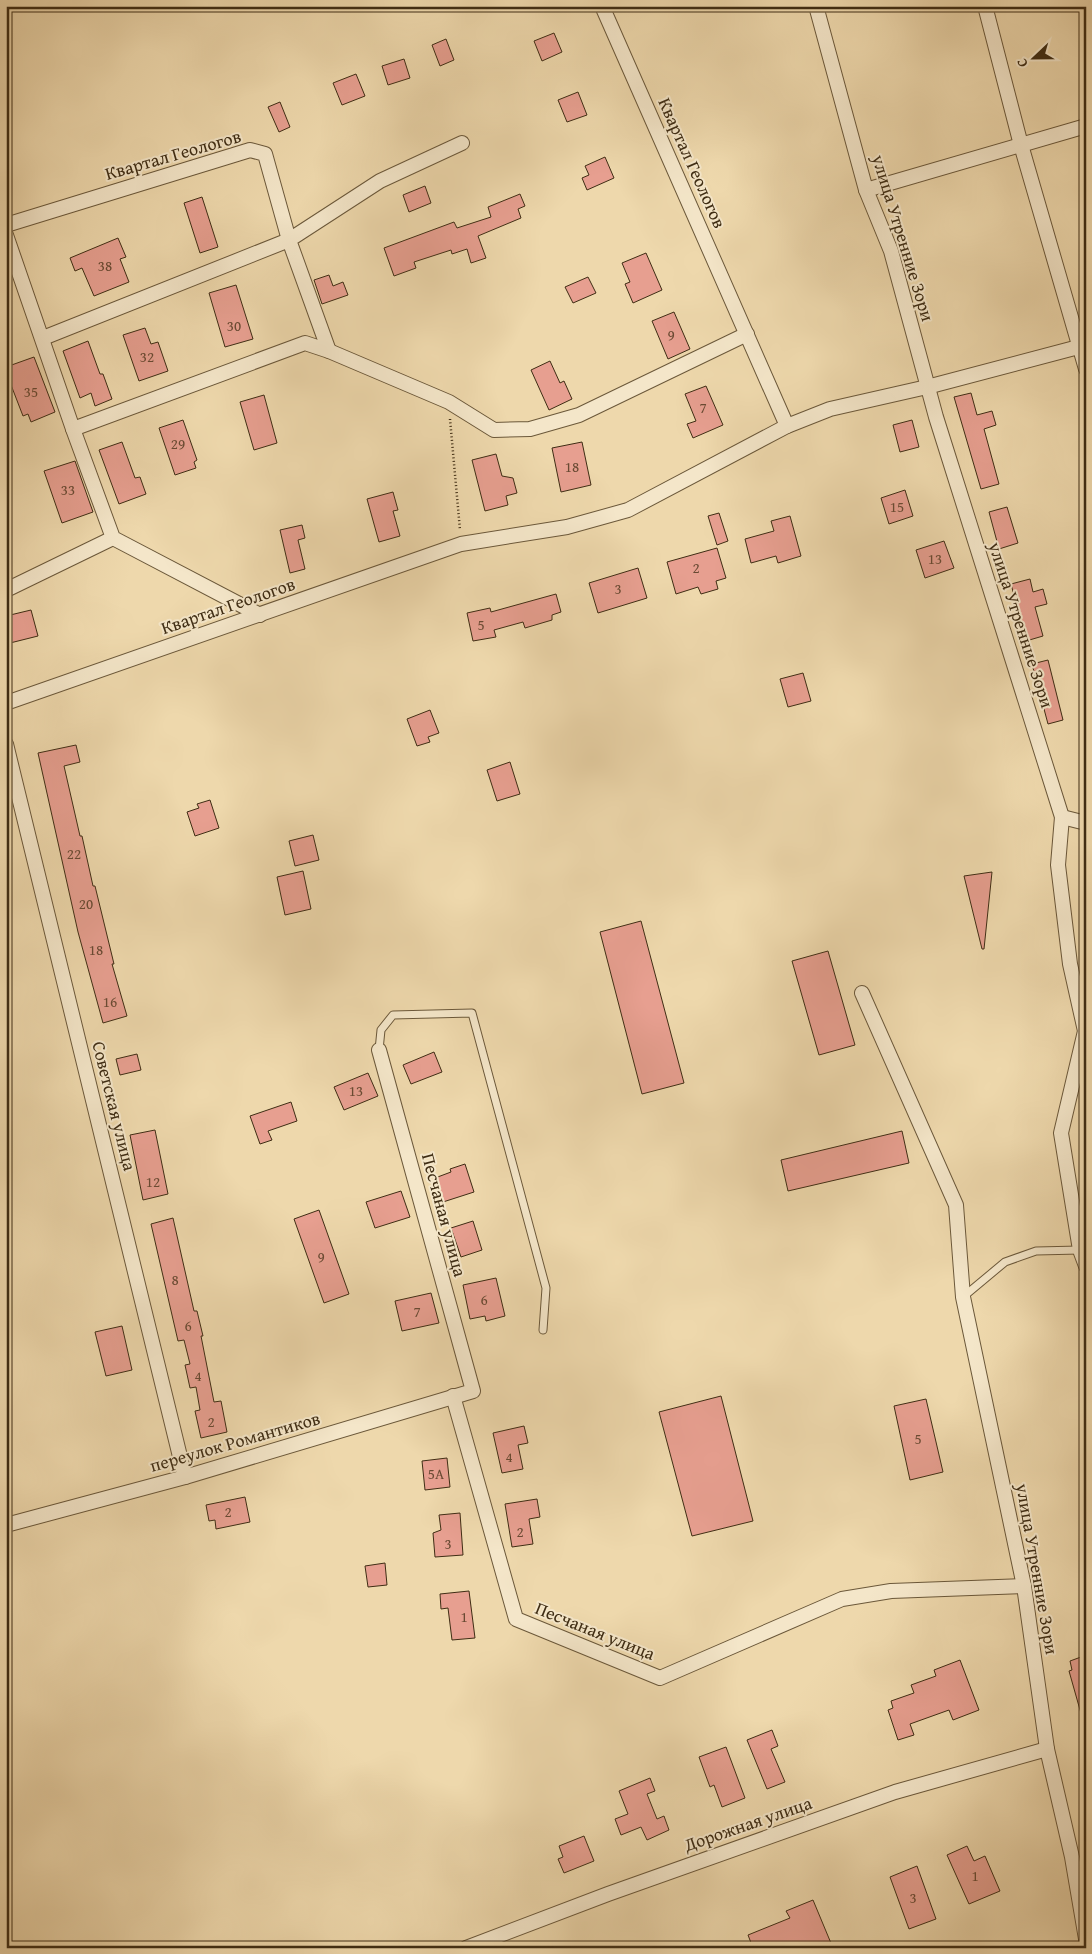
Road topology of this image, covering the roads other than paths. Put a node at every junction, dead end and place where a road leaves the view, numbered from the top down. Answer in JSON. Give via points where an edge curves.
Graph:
{"nodes":[{"id":1,"x":602,"y":6,"type":"edge"},
{"id":2,"x":816,"y":6,"type":"edge"},
{"id":3,"x":985,"y":6,"type":"edge"},
{"id":4,"x":1086,"y":126,"type":"edge"},
{"id":5,"x":462,"y":143,"type":"dead end"},
{"id":6,"x":1021,"y":145,"type":"junction"},
{"id":7,"x":866,"y":190,"type":"junction"},
{"id":8,"x":6,"y":225,"type":"edge"},
{"id":9,"x":6,"y":235,"type":"edge"},
{"id":10,"x":289,"y":240,"type":"junction"},
{"id":11,"x":747,"y":334,"type":"junction"},
{"id":12,"x":43,"y":338,"type":"junction"},
{"id":13,"x":1082,"y":346,"type":"edge"},
{"id":14,"x":329,"y":351,"type":"junction"},
{"id":15,"x":1086,"y":369,"type":"edge"},
{"id":16,"x":928,"y":387,"type":"junction"},
{"id":17,"x":787,"y":426,"type":"junction"},
{"id":18,"x":73,"y":429,"type":"junction"},
{"id":19,"x":113,"y":538,"type":"junction"},
{"id":20,"x":6,"y":590,"type":"edge"},
{"id":21,"x":260,"y":615,"type":"junction"},
{"id":22,"x":6,"y":703,"type":"edge"},
{"id":23,"x":6,"y":744,"type":"edge"},
{"id":24,"x":1062,"y":817,"type":"junction"},
{"id":25,"x":1086,"y":824,"type":"edge"},
{"id":26,"x":862,"y":992,"type":"dead end"},
{"id":27,"x":379,"y":1050,"type":"joint"},
{"id":28,"x":1086,"y":1082,"type":"edge"},
{"id":29,"x":1072,"y":1086,"type":"junction"},
{"id":30,"x":1080,"y":1250,"type":"junction"},
{"id":31,"x":1086,"y":1266,"type":"edge"},
{"id":32,"x":963,"y":1297,"type":"junction"},
{"id":33,"x":542,"y":1330,"type":"dead end"},
{"id":34,"x":473,"y":1391,"type":"joint"},
{"id":35,"x":453,"y":1396,"type":"junction"},
{"id":36,"x":185,"y":1477,"type":"junction"},
{"id":37,"x":6,"y":1525,"type":"edge"},
{"id":38,"x":1024,"y":1586,"type":"junction"},
{"id":39,"x":1047,"y":1749,"type":"junction"},
{"id":40,"x":1086,"y":1939,"type":"edge"},
{"id":41,"x":466,"y":1948,"type":"edge"}],
"edges":[{"from":1,"to":11,"type":"street","name":"Квартал Геологов"},
{"from":2,"to":7,"type":"street","name":"улица Утренние Зори"},
{"from":3,"to":6,"type":"street"},
{"from":4,"to":6,"type":"street"},
{"from":5,"to":10,"type":"street","via":[[380,181]]},
{"from":6,"to":7,"type":"street"},
{"from":6,"to":13,"type":"street"},
{"from":7,"to":16,"type":"street","name":"улица Утренние Зори","via":[[891,250]]},
{"from":8,"to":10,"type":"street","name":"Квартал Геологов","via":[[250,150],[265,154]]},
{"from":9,"to":12,"type":"street"},
{"from":10,"to":12,"type":"street"},
{"from":10,"to":14,"type":"street","name":"Квартал Геологов"},
{"from":11,"to":14,"type":"street","via":[[579,415],[530,429],[494,430],[449,402]]},
{"from":11,"to":17,"type":"street","name":"Квартал Геологов"},
{"from":12,"to":18,"type":"street"},
{"from":13,"to":15,"type":"street"},
{"from":13,"to":16,"type":"street","name":"Квартал Геологов"},
{"from":14,"to":18,"type":"street","via":[[305,343]]},
{"from":16,"to":17,"type":"street","name":"Квартал Геологов","via":[[830,409]]},
{"from":16,"to":24,"type":"street","name":"улица Утренние Зори"},
{"from":17,"to":21,"type":"street","name":"Квартал Геологов","via":[[628,510],[567,527],[461,544]]},
{"from":18,"to":19,"type":"street"},
{"from":19,"to":20,"type":"street"},
{"from":19,"to":21,"type":"street"},
{"from":21,"to":22,"type":"street","name":"Квартал Геологов"},
{"from":23,"to":36,"type":"street","name":"Советская улица"},
{"from":24,"to":25,"type":"street"},
{"from":24,"to":29,"type":"street","name":"улица Утренние Зори","via":[[1058,865],[1070,964],[1085,1031]]},
{"from":26,"to":32,"type":"street","name":"улица Утренние Зори","via":[[956,1205]]},
{"from":27,"to":33,"type":"lane","via":[[381,1030],[393,1015],[472,1013],[546,1288]]},
{"from":27,"to":34,"type":"street","name":"Песчаная улица"},
{"from":28,"to":29,"type":"street"},
{"from":29,"to":30,"type":"street","name":"улица Утренние Зори","via":[[1061,1133]]},
{"from":30,"to":31,"type":"street","name":"улица Утренние Зори"},
{"from":30,"to":32,"type":"lane","via":[[1036,1251],[1005,1262]]},
{"from":32,"to":38,"type":"street","name":"улица Утренние Зори"},
{"from":34,"to":35,"type":"street","name":"переулок Романтиков"},
{"from":35,"to":36,"type":"street","name":"переулок Романтиков"},
{"from":35,"to":38,"type":"street","name":"Песчаная улица","via":[[516,1619],[660,1678],[842,1599],[892,1591]]},
{"from":36,"to":37,"type":"street","name":"переулок Романтиков"},
{"from":38,"to":39,"type":"street","name":"улица Утренние Зори"},
{"from":39,"to":40,"type":"street","name":"улица Утренние Зори","via":[[1072,1857]]},
{"from":39,"to":41,"type":"street","name":"Дорожная улица","via":[[895,1792]]}]}
